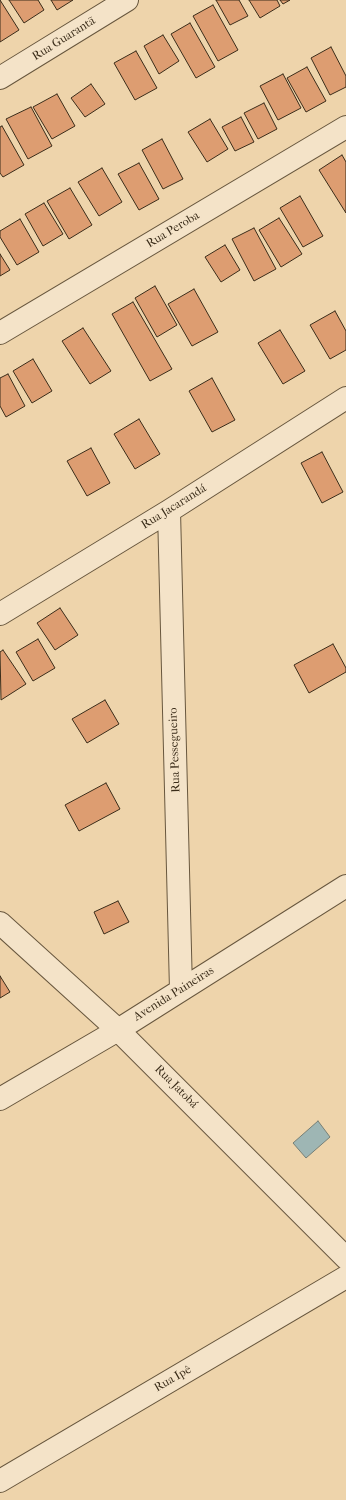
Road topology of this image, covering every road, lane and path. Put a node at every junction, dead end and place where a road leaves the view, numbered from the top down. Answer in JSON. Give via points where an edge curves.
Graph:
{"nodes":[{"id":1,"x":127,"y":0,"type":"edge"},
{"id":2,"x":0,"y":78,"type":"edge"},
{"id":3,"x":346,"y":127,"type":"edge"},
{"id":4,"x":0,"y":332,"type":"edge"},
{"id":5,"x":346,"y":398,"type":"edge"},
{"id":6,"x":169,"y":511,"type":"junction"},
{"id":7,"x":0,"y":614,"type":"edge"},
{"id":8,"x":346,"y":886,"type":"edge"},
{"id":9,"x":0,"y":923,"type":"edge"},
{"id":10,"x":182,"y":990,"type":"junction"},
{"id":11,"x":118,"y":1030,"type":"junction"},
{"id":12,"x":0,"y":1099,"type":"edge"},
{"id":13,"x":346,"y":1258,"type":"edge"},
{"id":14,"x":346,"y":1277,"type":"edge"},
{"id":15,"x":0,"y":1481,"type":"edge"}],
"edges":[{"from":1,"to":2,"type":"street","name":"Rua Guarantã"},
{"from":3,"to":4,"type":"street","name":"Rua Peroba"},
{"from":5,"to":6,"type":"street","name":"Rua Jacarandá"},
{"from":6,"to":7,"type":"street","name":"Rua Jacarandá"},
{"from":6,"to":10,"type":"street","name":"Rua Pessegueiro"},
{"from":8,"to":10,"type":"street","name":"Avenida Paineiras"},
{"from":9,"to":11,"type":"street","name":"Rua Jatobá"},
{"from":10,"to":11,"type":"street","name":"Avenida Paineiras"},
{"from":11,"to":12,"type":"street","name":"Avenida Paineiras"},
{"from":11,"to":13,"type":"street","name":"Rua Jatobá"},
{"from":14,"to":15,"type":"street","name":"Rua Ipê"}]}
